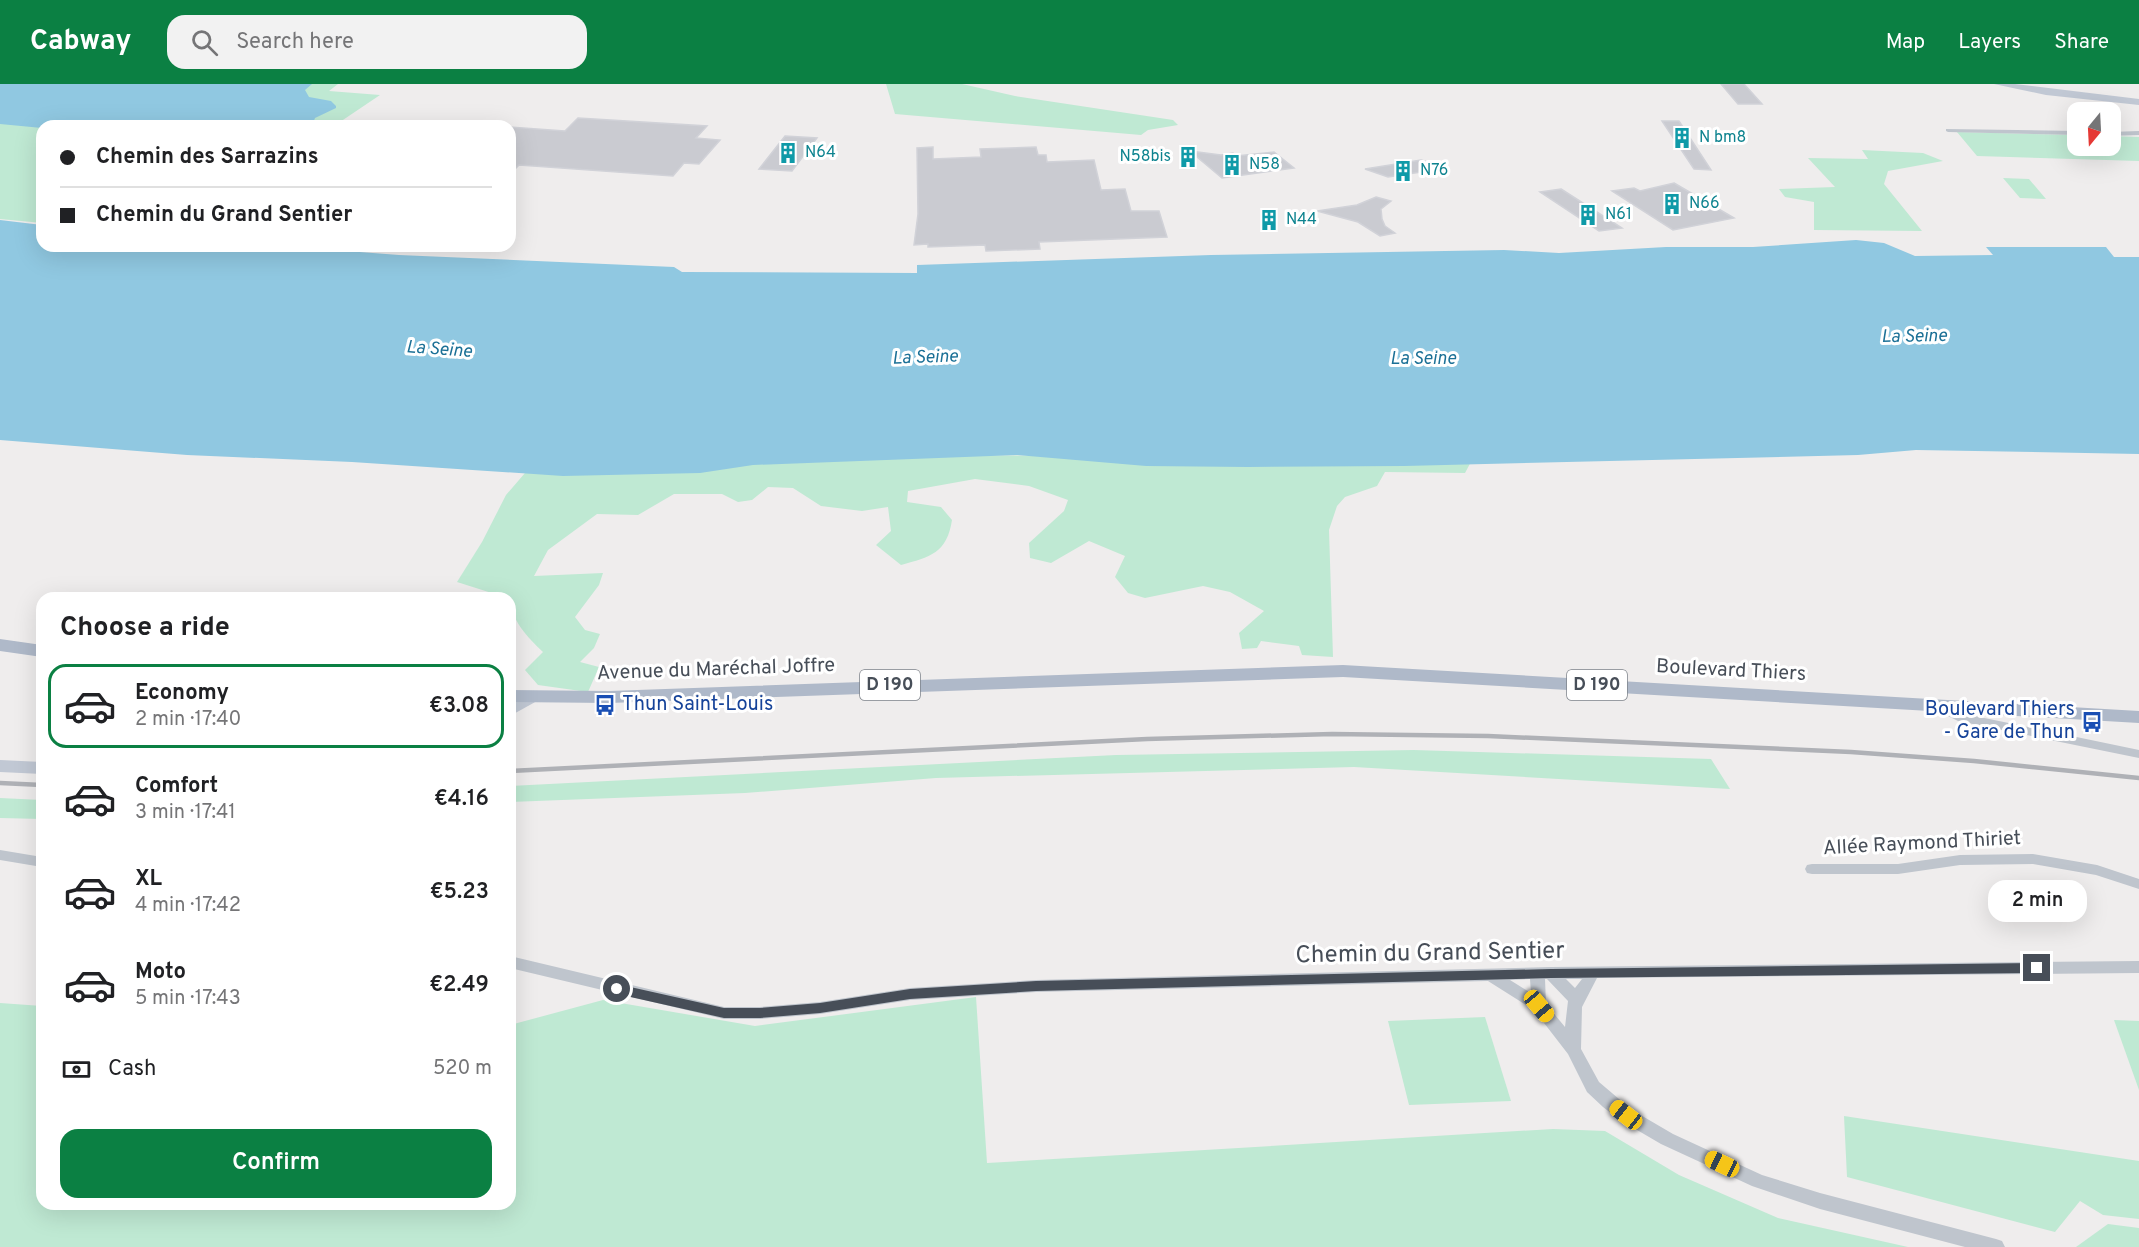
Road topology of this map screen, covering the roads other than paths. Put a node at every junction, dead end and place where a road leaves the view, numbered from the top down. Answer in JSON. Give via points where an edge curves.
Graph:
{"nodes":[{"id":1,"x":1999,"y":84,"type":"edge"},
{"id":2,"x":2011,"y":84,"type":"edge"},
{"id":3,"x":2139,"y":101,"type":"edge"},
{"id":4,"x":1948,"y":130,"type":"dead end"},
{"id":5,"x":2067,"y":133,"type":"edge"},
{"id":6,"x":2121,"y":134,"type":"edge"},
{"id":7,"x":2139,"y":134,"type":"edge"},
{"id":8,"x":0,"y":645,"type":"edge"},
{"id":9,"x":36,"y":650,"type":"edge"},
{"id":10,"x":1248,"y":673,"type":"joint"},
{"id":11,"x":516,"y":696,"type":"edge"},
{"id":12,"x":531,"y":697,"type":"junction"},
{"id":13,"x":516,"y":706,"type":"edge"},
{"id":14,"x":1946,"y":706,"type":"junction"},
{"id":15,"x":2139,"y":717,"type":"edge"},
{"id":16,"x":2139,"y":754,"type":"edge"},
{"id":17,"x":0,"y":766,"type":"edge"},
{"id":18,"x":36,"y":768,"type":"edge"},
{"id":19,"x":0,"y":855,"type":"edge"},
{"id":20,"x":36,"y":861,"type":"edge"},
{"id":21,"x":1812,"y":869,"type":"dead end"},
{"id":22,"x":2139,"y":884,"type":"edge"},
{"id":23,"x":516,"y":963,"type":"edge"},
{"id":24,"x":2139,"y":967,"type":"edge"},
{"id":25,"x":1592,"y":973,"type":"junction"},
{"id":26,"x":1544,"y":974,"type":"junction"},
{"id":27,"x":1490,"y":975,"type":"junction"},
{"id":28,"x":1576,"y":999,"type":"junction"},
{"id":29,"x":1539,"y":1006,"type":"junction"},
{"id":30,"x":1573,"y":1048,"type":"junction"},
{"id":31,"x":1996,"y":1247,"type":"edge"}],
"edges":[{"from":1,"to":3,"type":"main road"},
{"from":2,"to":3,"type":"main road"},
{"from":4,"to":5,"type":"street"},
{"from":6,"to":7,"type":"street"},
{"from":8,"to":9,"type":"main road"},
{"from":10,"to":12,"type":"main road","name":"Avenue du Maréchal Joffre","number":"D 190"},
{"from":10,"to":14,"type":"main road","name":"Boulevard Thiers","number":"D 190","via":[[1351,671]]},
{"from":11,"to":12,"type":"main road","name":"Avenue du Maréchal Joffre","number":"D 190"},
{"from":12,"to":13,"type":"main road"},
{"from":14,"to":15,"type":"main road","name":"Boulevard Thiers","number":"D 190"},
{"from":14,"to":16,"type":"street","via":[[1962,718]]},
{"from":17,"to":18,"type":"main road"},
{"from":19,"to":20,"type":"street"},
{"from":21,"to":22,"type":"street","name":"Allée Raymond Thiriet","via":[[1898,869],[1960,860],[2033,859],[2097,870]]},
{"from":23,"to":27,"type":"street","name":"Chemin du Grand Sentier","via":[[724,1013],[790,1011],[910,994],[1026,987]]},
{"from":24,"to":25,"type":"street","name":"Chemin du Grand Sentier"},
{"from":25,"to":26,"type":"street","name":"Chemin du Grand Sentier"},
{"from":25,"to":28,"type":"street","via":[[1588,986]]},
{"from":26,"to":27,"type":"street","name":"Chemin du Grand Sentier"},
{"from":26,"to":28,"type":"street"},
{"from":26,"to":29,"type":"street"},
{"from":27,"to":29,"type":"street"},
{"from":28,"to":30,"type":"street"},
{"from":29,"to":30,"type":"street"},
{"from":30,"to":31,"type":"street","via":[[1582,1070],[1601,1094],[1626,1115],[1667,1139],[1758,1181],[1820,1202]]}]}
